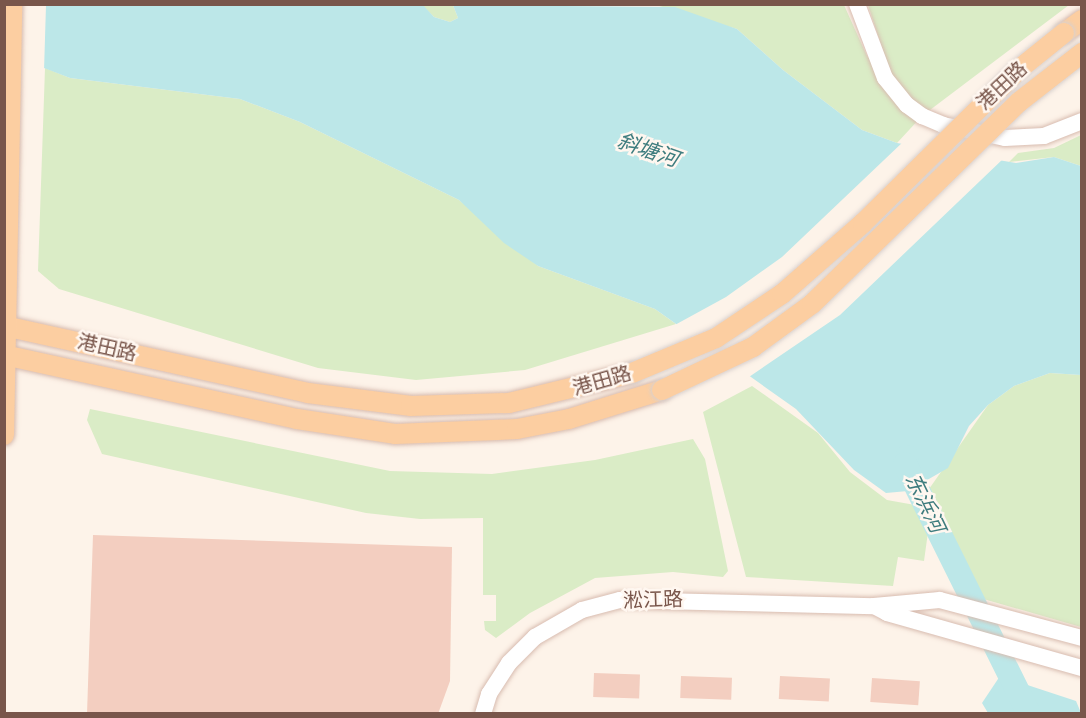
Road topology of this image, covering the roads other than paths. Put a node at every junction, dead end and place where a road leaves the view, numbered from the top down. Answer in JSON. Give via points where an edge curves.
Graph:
{"nodes":[{"id":1,"x":12,"y":4,"type":"edge"},
{"id":2,"x":857,"y":4,"type":"edge"},
{"id":3,"x":1082,"y":20,"type":"edge"},
{"id":4,"x":1082,"y":53,"type":"edge"},
{"id":5,"x":1082,"y":121,"type":"edge"},
{"id":6,"x":5,"y":326,"type":"edge"},
{"id":7,"x":5,"y":355,"type":"edge"},
{"id":8,"x":4,"y":435,"type":"edge"},
{"id":9,"x":874,"y":606,"type":"junction"},
{"id":10,"x":1034,"y":624,"type":"junction"},
{"id":11,"x":1082,"y":638,"type":"edge"},
{"id":12,"x":1019,"y":650,"type":"junction"},
{"id":13,"x":1082,"y":668,"type":"edge"},
{"id":14,"x":483,"y":714,"type":"edge"}],
"edges":[{"from":1,"to":6,"type":"main road"},
{"from":2,"to":5,"type":"street","via":[[885,78],[907,105],[922,116],[944,125],[1005,138],[1044,136]]},
{"from":3,"to":6,"type":"main road","name":"港田路","bridge":true,"via":[[1018,70],[863,223],[782,294],[716,338],[632,373],[509,403],[411,406],[308,393]]},
{"from":4,"to":7,"type":"main road","name":"港田路","bridge":true,"via":[[1019,102],[812,304],[753,347],[662,390],[569,419],[517,429],[395,434],[297,419]]},
{"from":6,"to":7,"type":"main road"},
{"from":7,"to":8,"type":"main road"},
{"from":9,"to":10,"type":"street","name":"淞江路","via":[[922,599],[956,603]]},
{"from":9,"to":12,"type":"street","name":"淞江路"},
{"from":9,"to":14,"type":"street","name":"淞江路","via":[[646,598],[599,604],[565,618],[536,637],[509,663],[489,694]]},
{"from":10,"to":11,"type":"street","name":"淞江路"},
{"from":10,"to":12,"type":"street"},
{"from":12,"to":13,"type":"street","name":"淞江路"}]}
